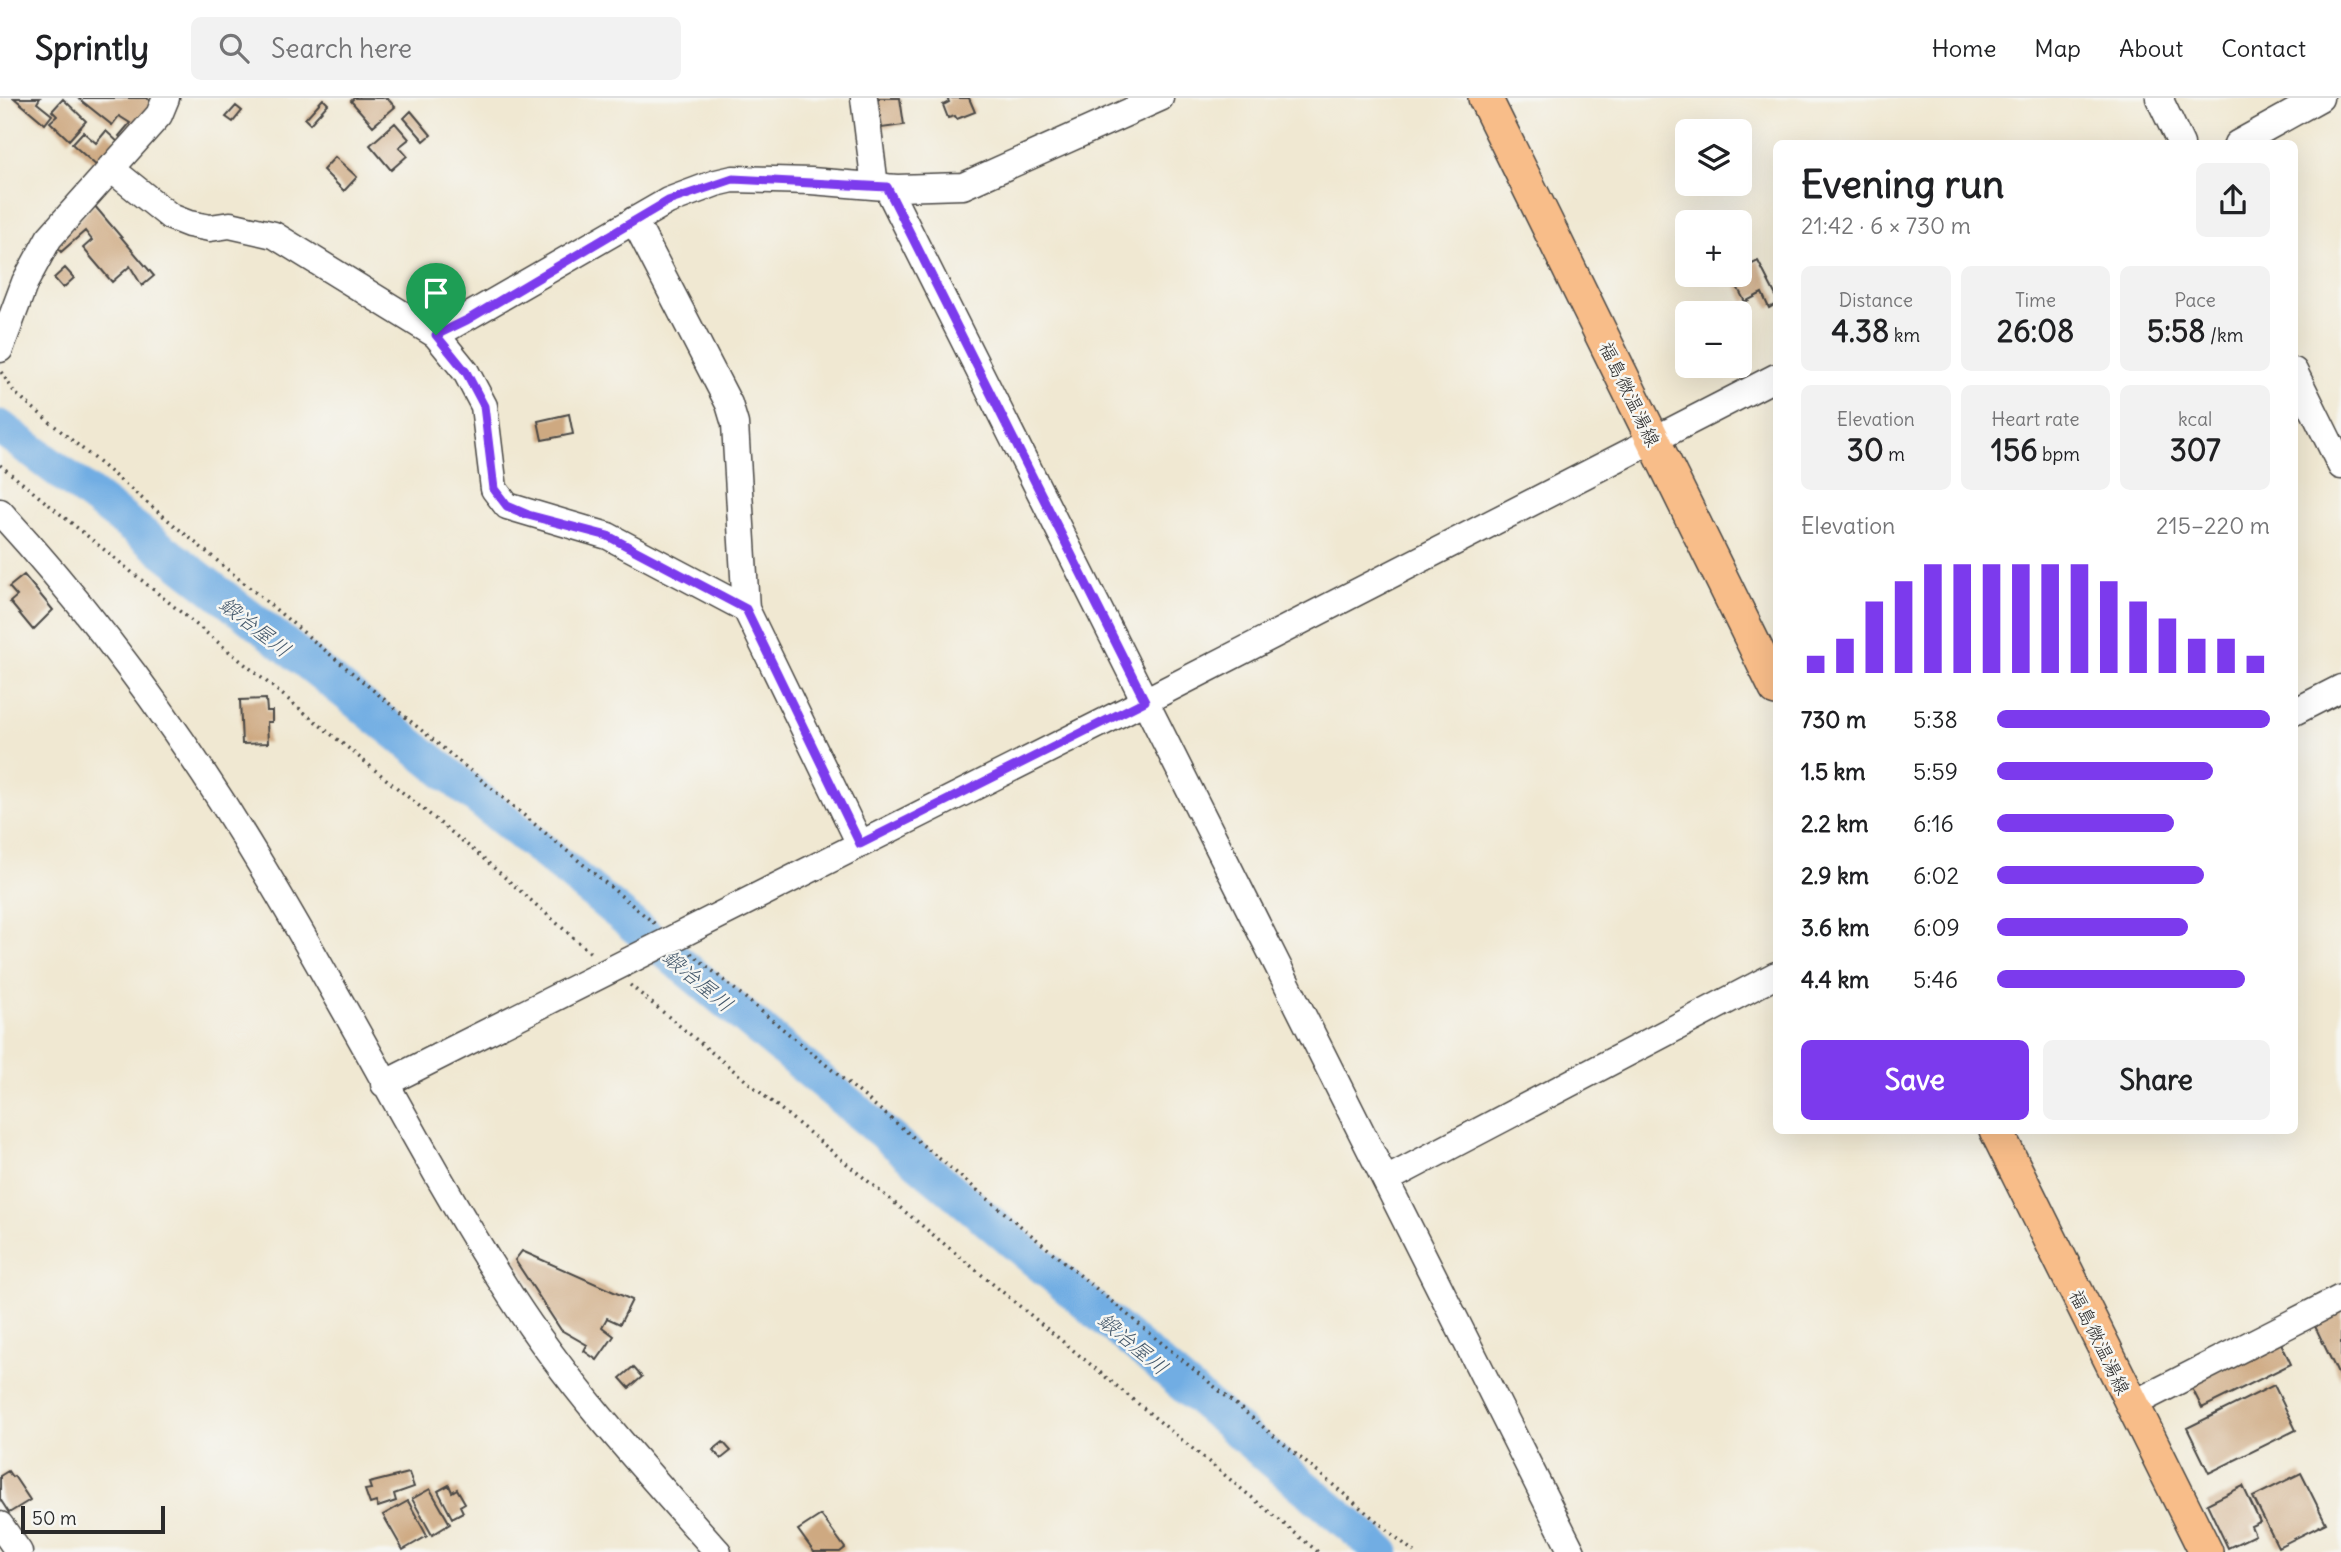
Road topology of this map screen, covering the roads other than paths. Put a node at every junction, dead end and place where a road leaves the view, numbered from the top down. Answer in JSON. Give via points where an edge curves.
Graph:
{"nodes":[{"id":1,"x":166,"y":98,"type":"edge"},
{"id":2,"x":864,"y":98,"type":"edge"},
{"id":3,"x":1160,"y":98,"type":"edge"},
{"id":4,"x":1485,"y":98,"type":"edge"},
{"id":5,"x":2158,"y":98,"type":"edge"},
{"id":6,"x":2320,"y":98,"type":"edge"},
{"id":7,"x":2179,"y":140,"type":"edge"},
{"id":8,"x":2244,"y":140,"type":"edge"},
{"id":9,"x":110,"y":168,"type":"junction"},
{"id":10,"x":881,"y":186,"type":"junction"},
{"id":11,"x":634,"y":220,"type":"junction"},
{"id":12,"x":436,"y":335,"type":"junction"},
{"id":13,"x":0,"y":349,"type":"edge"},
{"id":14,"x":1773,"y":378,"type":"edge"},
{"id":15,"x":2298,"y":379,"type":"edge"},
{"id":16,"x":1651,"y":439,"type":"junction"},
{"id":17,"x":2341,"y":466,"type":"edge"},
{"id":18,"x":0,"y":512,"type":"edge"},
{"id":19,"x":746,"y":609,"type":"junction"},
{"id":20,"x":1773,"y":683,"type":"edge"},
{"id":21,"x":2341,"y":688,"type":"edge"},
{"id":22,"x":1145,"y":701,"type":"junction"},
{"id":23,"x":2298,"y":710,"type":"edge"},
{"id":24,"x":860,"y":844,"type":"junction"},
{"id":25,"x":1773,"y":977,"type":"edge"},
{"id":26,"x":384,"y":1084,"type":"junction"},
{"id":27,"x":1998,"y":1134,"type":"edge"},
{"id":28,"x":1386,"y":1180,"type":"junction"},
{"id":29,"x":2341,"y":1298,"type":"edge"},
{"id":30,"x":2131,"y":1405,"type":"junction"},
{"id":31,"x":0,"y":1525,"type":"edge"},
{"id":32,"x":19,"y":1552,"type":"edge"},
{"id":33,"x":718,"y":1552,"type":"edge"},
{"id":34,"x":1572,"y":1552,"type":"edge"},
{"id":35,"x":2206,"y":1552,"type":"edge"}],
"edges":[{"from":1,"to":9,"type":"street","via":[[159,115]]},
{"from":2,"to":10,"type":"street"},
{"from":3,"to":10,"type":"street","via":[[976,182],[951,188]]},
{"from":4,"to":16,"type":"main road","name":"福島微温湯線"},
{"from":5,"to":7,"type":"street"},
{"from":6,"to":8,"type":"street"},
{"from":9,"to":12,"type":"street","via":[[171,216],[189,224],[230,225],[274,235]]},
{"from":9,"to":13,"type":"street","via":[[38,257]]},
{"from":10,"to":11,"type":"street","via":[[733,179],[682,195]]},
{"from":10,"to":22,"type":"street"},
{"from":11,"to":12,"type":"street"},
{"from":11,"to":19,"type":"street","via":[[733,416]]},
{"from":12,"to":19,"type":"street","via":[[466,372],[484,406],[494,489],[507,506],[608,536]]},
{"from":14,"to":16,"type":"street"},
{"from":15,"to":17,"type":"street"},
{"from":16,"to":20,"type":"main road","name":"福島微温湯線"},
{"from":16,"to":22,"type":"street"},
{"from":18,"to":26,"type":"street","via":[[99,628],[205,777],[262,866]]},
{"from":19,"to":24,"type":"street"},
{"from":21,"to":23,"type":"street"},
{"from":22,"to":24,"type":"street"},
{"from":22,"to":28,"type":"street"},
{"from":24,"to":26,"type":"street"},
{"from":25,"to":28,"type":"street"},
{"from":26,"to":33,"type":"street","via":[[512,1298],[611,1428]]},
{"from":27,"to":30,"type":"main road","name":"福島微温湯線"},
{"from":28,"to":34,"type":"street"},
{"from":29,"to":30,"type":"street"},
{"from":30,"to":35,"type":"main road","name":"福島微温湯線"},
{"from":31,"to":32,"type":"street"}]}
